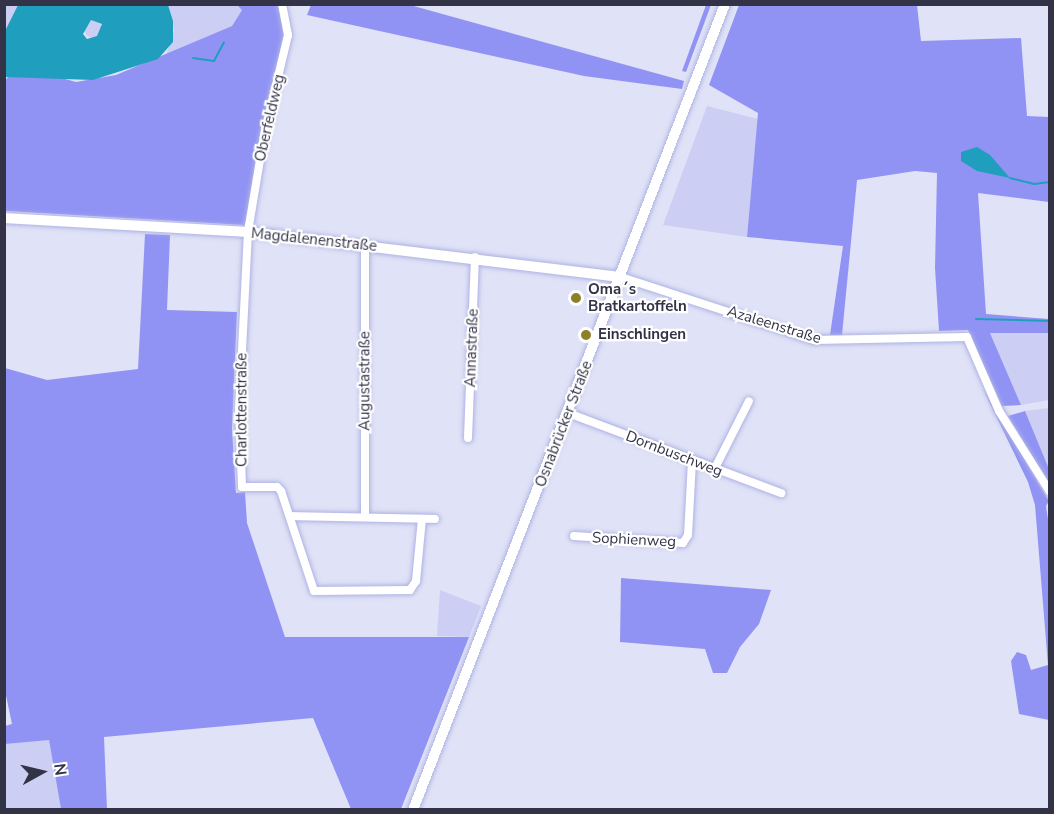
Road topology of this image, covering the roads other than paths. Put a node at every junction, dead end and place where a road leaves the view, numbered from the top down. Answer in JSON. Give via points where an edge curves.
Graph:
{"nodes":[{"id":1,"x":282,"y":4,"type":"edge"},
{"id":2,"x":725,"y":4,"type":"edge"},
{"id":3,"x":4,"y":218,"type":"edge"},
{"id":4,"x":248,"y":232,"type":"junction"},
{"id":5,"x":365,"y":245,"type":"junction"},
{"id":6,"x":475,"y":257,"type":"junction"},
{"id":7,"x":621,"y":277,"type":"junction"},
{"id":8,"x":749,"y":401,"type":"dead end"},
{"id":9,"x":568,"y":413,"type":"junction"},
{"id":10,"x":468,"y":438,"type":"dead end"},
{"id":11,"x":692,"y":461,"type":"junction"},
{"id":12,"x":714,"y":470,"type":"junction"},
{"id":13,"x":1050,"y":492,"type":"edge"},
{"id":14,"x":781,"y":494,"type":"dead end"},
{"id":15,"x":290,"y":516,"type":"junction"},
{"id":16,"x":365,"y":518,"type":"junction"},
{"id":17,"x":422,"y":519,"type":"junction"},
{"id":18,"x":435,"y":519,"type":"dead end"},
{"id":19,"x":574,"y":536,"type":"dead end"},
{"id":20,"x":413,"y":810,"type":"edge"}],
"edges":[{"from":1,"to":4,"type":"street","name":"Oberfeldweg","via":[[288,35],[264,136]]},
{"from":2,"to":7,"type":"main road","name":"Osnabrücker Straße"},
{"from":3,"to":4,"type":"main road","name":"Magdalenenstraße"},
{"from":4,"to":5,"type":"main road","name":"Magdalenenstraße"},
{"from":4,"to":15,"type":"street","name":"Charlottenstraße","via":[[239,408],[242,487],[277,487]]},
{"from":5,"to":6,"type":"main road","name":"Magdalenenstraße"},
{"from":5,"to":16,"type":"street","name":"Augustastraße"},
{"from":6,"to":7,"type":"main road","name":"Magdalenenstraße"},
{"from":6,"to":10,"type":"street","name":"Annastraße"},
{"from":7,"to":9,"type":"main road","name":"Osnabrücker Straße"},
{"from":7,"to":13,"type":"street","name":"Azaleenstraße","via":[[814,340],[967,337],[999,411]]},
{"from":8,"to":12,"type":"street"},
{"from":9,"to":11,"type":"street","name":"Dornbuschweg"},
{"from":9,"to":20,"type":"main road","name":"Osnabrücker Straße"},
{"from":11,"to":12,"type":"street","name":"Dornbuschweg"},
{"from":11,"to":19,"type":"street","name":"Sophienweg","via":[[688,535],[683,543]]},
{"from":12,"to":14,"type":"street","name":"Dornbuschweg"},
{"from":15,"to":16,"type":"street"},
{"from":15,"to":17,"type":"street","name":"Charlottenstraße","via":[[314,591],[410,590],[416,581]]},
{"from":16,"to":17,"type":"street"},
{"from":17,"to":18,"type":"street"}]}
